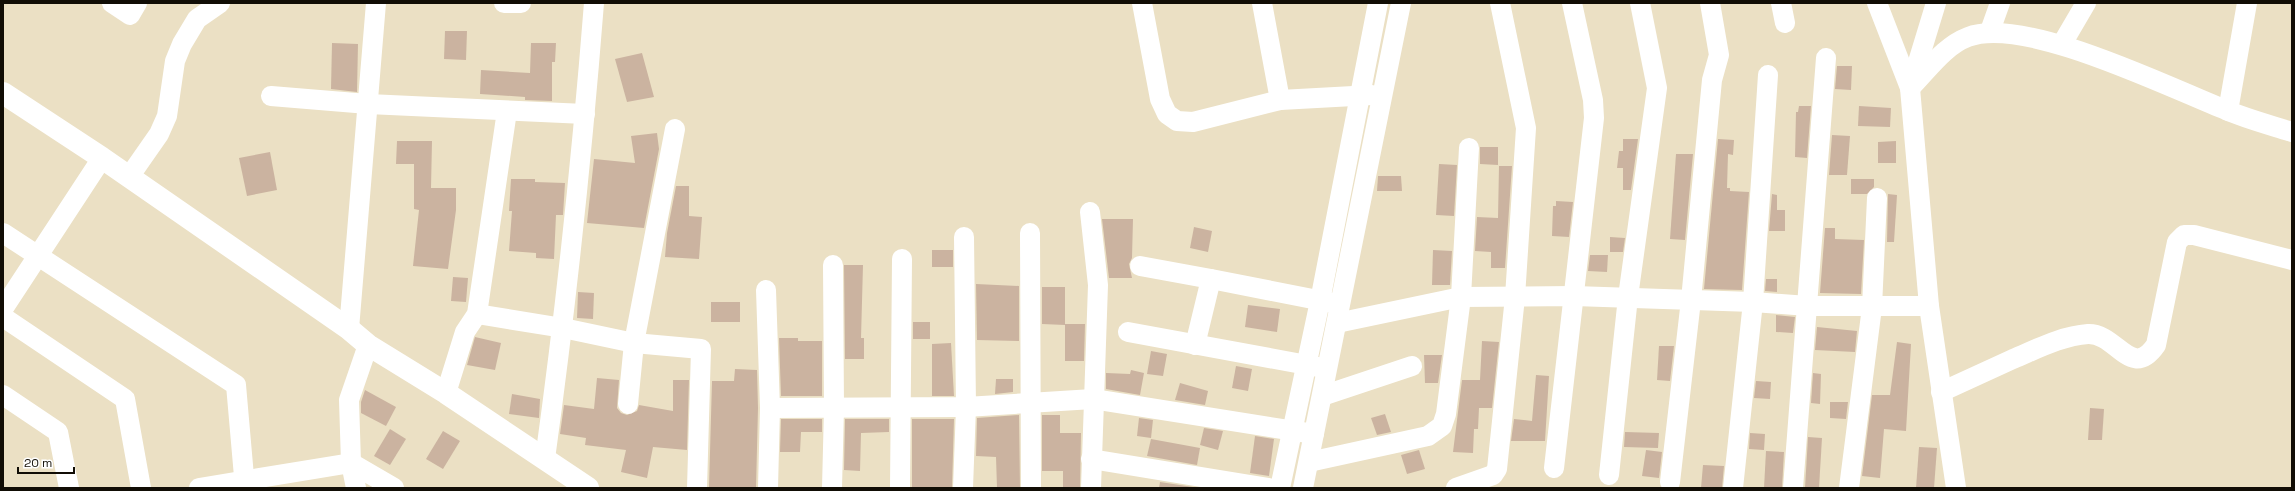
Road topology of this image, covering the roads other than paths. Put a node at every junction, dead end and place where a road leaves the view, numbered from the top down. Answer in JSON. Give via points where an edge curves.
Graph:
{"nodes":[{"id":1,"x":112,"y":3,"type":"edge"},
{"id":2,"x":137,"y":3,"type":"edge"},
{"id":3,"x":220,"y":3,"type":"edge"},
{"id":4,"x":376,"y":3,"type":"edge"},
{"id":5,"x":504,"y":3,"type":"edge"},
{"id":6,"x":521,"y":3,"type":"edge"},
{"id":7,"x":594,"y":3,"type":"edge"},
{"id":8,"x":1142,"y":3,"type":"edge"},
{"id":9,"x":1262,"y":3,"type":"edge"},
{"id":10,"x":1378,"y":3,"type":"edge"},
{"id":11,"x":1500,"y":3,"type":"edge"},
{"id":12,"x":1572,"y":3,"type":"edge"},
{"id":13,"x":1640,"y":3,"type":"edge"},
{"id":14,"x":1710,"y":3,"type":"edge"},
{"id":15,"x":1780,"y":3,"type":"edge"},
{"id":16,"x":1877,"y":3,"type":"edge"},
{"id":17,"x":1936,"y":3,"type":"edge"},
{"id":18,"x":2000,"y":3,"type":"edge"},
{"id":19,"x":2086,"y":3,"type":"edge"},
{"id":20,"x":2247,"y":3,"type":"edge"},
{"id":21,"x":1397,"y":7,"type":"edge"},
{"id":22,"x":1785,"y":22,"type":"dead end"},
{"id":23,"x":1990,"y":31,"type":"junction"},
{"id":24,"x":2062,"y":44,"type":"junction"},
{"id":25,"x":1826,"y":58,"type":"dead end"},
{"id":26,"x":1768,"y":75,"type":"dead end"},
{"id":27,"x":1910,"y":88,"type":"junction"},
{"id":28,"x":3,"y":93,"type":"edge"},
{"id":29,"x":1382,"y":94,"type":"junction"},
{"id":30,"x":272,"y":96,"type":"dead end"},
{"id":31,"x":1360,"y":96,"type":"junction"},
{"id":32,"x":1280,"y":100,"type":"junction"},
{"id":33,"x":368,"y":104,"type":"junction"},
{"id":34,"x":507,"y":111,"type":"junction"},
{"id":35,"x":2228,"y":111,"type":"junction"},
{"id":36,"x":585,"y":114,"type":"junction"},
{"id":37,"x":675,"y":129,"type":"dead end"},
{"id":38,"x":2292,"y":132,"type":"edge"},
{"id":39,"x":1469,"y":148,"type":"dead end"},
{"id":40,"x":102,"y":158,"type":"junction"},
{"id":41,"x":129,"y":177,"type":"junction"},
{"id":42,"x":1877,"y":198,"type":"dead end"},
{"id":43,"x":1090,"y":212,"type":"dead end"},
{"id":44,"x":3,"y":233,"type":"edge"},
{"id":45,"x":1030,"y":233,"type":"dead end"},
{"id":46,"x":964,"y":237,"type":"dead end"},
{"id":47,"x":37,"y":256,"type":"junction"},
{"id":48,"x":902,"y":259,"type":"dead end"},
{"id":49,"x":2292,"y":260,"type":"edge"},
{"id":50,"x":833,"y":265,"type":"dead end"},
{"id":51,"x":1140,"y":266,"type":"dead end"},
{"id":52,"x":1211,"y":279,"type":"junction"},
{"id":53,"x":766,"y":290,"type":"dead end"},
{"id":54,"x":1574,"y":296,"type":"junction"},
{"id":55,"x":1460,"y":297,"type":"junction"},
{"id":56,"x":1516,"y":297,"type":"junction"},
{"id":57,"x":1628,"y":297,"type":"junction"},
{"id":58,"x":1320,"y":300,"type":"junction"},
{"id":59,"x":1691,"y":300,"type":"junction"},
{"id":60,"x":1753,"y":302,"type":"junction"},
{"id":61,"x":1808,"y":306,"type":"junction"},
{"id":62,"x":1929,"y":306,"type":"junction"},
{"id":63,"x":1872,"y":307,"type":"junction"},
{"id":64,"x":3,"y":309,"type":"edge"},
{"id":65,"x":477,"y":314,"type":"junction"},
{"id":66,"x":1339,"y":314,"type":"junction"},
{"id":67,"x":3,"y":317,"type":"edge"},
{"id":68,"x":564,"y":328,"type":"junction"},
{"id":69,"x":349,"y":329,"type":"junction"},
{"id":70,"x":1128,"y":332,"type":"dead end"},
{"id":71,"x":634,"y":343,"type":"junction"},
{"id":72,"x":368,"y":345,"type":"junction"},
{"id":73,"x":1195,"y":345,"type":"junction"},
{"id":74,"x":1306,"y":365,"type":"junction"},
{"id":75,"x":1412,"y":366,"type":"dead end"},
{"id":76,"x":1327,"y":369,"type":"junction"},
{"id":77,"x":1941,"y":392,"type":"junction"},
{"id":78,"x":446,"y":393,"type":"junction"},
{"id":79,"x":3,"y":395,"type":"edge"},
{"id":80,"x":1322,"y":396,"type":"junction"},
{"id":81,"x":1093,"y":399,"type":"junction"},
{"id":82,"x":628,"y":404,"type":"dead end"},
{"id":83,"x":1030,"y":404,"type":"junction"},
{"id":84,"x":900,"y":407,"type":"junction"},
{"id":85,"x":966,"y":407,"type":"junction"},
{"id":86,"x":770,"y":408,"type":"junction"},
{"id":87,"x":834,"y":408,"type":"junction"},
{"id":88,"x":1292,"y":431,"type":"junction"},
{"id":89,"x":1314,"y":434,"type":"junction"},
{"id":90,"x":545,"y":459,"type":"junction"},
{"id":91,"x":1091,"y":459,"type":"junction"},
{"id":92,"x":1309,"y":462,"type":"junction"},
{"id":93,"x":351,"y":463,"type":"junction"},
{"id":94,"x":1554,"y":468,"type":"dead end"},
{"id":95,"x":1609,"y":475,"type":"dead end"},
{"id":96,"x":1670,"y":482,"type":"dead end"},
{"id":97,"x":244,"y":485,"type":"edge"},
{"id":98,"x":69,"y":488,"type":"edge"},
{"id":99,"x":141,"y":488,"type":"edge"},
{"id":100,"x":199,"y":488,"type":"edge"},
{"id":101,"x":356,"y":488,"type":"edge"},
{"id":102,"x":394,"y":488,"type":"edge"},
{"id":103,"x":588,"y":488,"type":"edge"},
{"id":104,"x":697,"y":488,"type":"edge"},
{"id":105,"x":768,"y":488,"type":"edge"},
{"id":106,"x":832,"y":488,"type":"edge"},
{"id":107,"x":900,"y":488,"type":"edge"},
{"id":108,"x":963,"y":488,"type":"edge"},
{"id":109,"x":1031,"y":488,"type":"edge"},
{"id":110,"x":1091,"y":488,"type":"edge"},
{"id":111,"x":1269,"y":488,"type":"edge"},
{"id":112,"x":1280,"y":488,"type":"edge"},
{"id":113,"x":1303,"y":488,"type":"edge"},
{"id":114,"x":1456,"y":488,"type":"edge"},
{"id":115,"x":1733,"y":488,"type":"edge"},
{"id":116,"x":1793,"y":488,"type":"edge"},
{"id":117,"x":1849,"y":488,"type":"edge"},
{"id":118,"x":1956,"y":488,"type":"edge"}],
"edges":[{"from":1,"to":2,"type":"street","via":[[130,15]]},
{"from":3,"to":41,"type":"street","via":[[197,19],[182,44],[175,61],[167,116],[159,134]]},
{"from":4,"to":33,"type":"street"},
{"from":5,"to":6,"type":"street"},
{"from":7,"to":36,"type":"street"},
{"from":8,"to":32,"type":"street","via":[[1160,99],[1167,114],[1177,121],[1194,122]]},
{"from":9,"to":32,"type":"street"},
{"from":10,"to":31,"type":"street"},
{"from":11,"to":56,"type":"street","via":[[1526,128]]},
{"from":12,"to":54,"type":"street","via":[[1593,100],[1594,118]]},
{"from":13,"to":57,"type":"street","via":[[1658,88]]},
{"from":14,"to":59,"type":"street","via":[[1719,55],[1712,80]]},
{"from":15,"to":22,"type":"street"},
{"from":16,"to":27,"type":"street"},
{"from":17,"to":27,"type":"street"},
{"from":18,"to":23,"type":"street"},
{"from":19,"to":24,"type":"street"},
{"from":20,"to":35,"type":"street"},
{"from":21,"to":29,"type":"street"},
{"from":23,"to":24,"type":"street"},
{"from":23,"to":27,"type":"street","via":[[1968,36],[1948,48]]},
{"from":24,"to":35,"type":"street"},
{"from":25,"to":61,"type":"street"},
{"from":26,"to":60,"type":"street"},
{"from":27,"to":62,"type":"street"},
{"from":28,"to":40,"type":"street"},
{"from":29,"to":31,"type":"street"},
{"from":29,"to":66,"type":"street"},
{"from":30,"to":33,"type":"street"},
{"from":31,"to":32,"type":"street"},
{"from":31,"to":58,"type":"street"},
{"from":33,"to":34,"type":"street"},
{"from":33,"to":69,"type":"street"},
{"from":34,"to":36,"type":"street"},
{"from":34,"to":65,"type":"street"},
{"from":35,"to":38,"type":"street"},
{"from":36,"to":68,"type":"street"},
{"from":37,"to":71,"type":"street"},
{"from":39,"to":55,"type":"street"},
{"from":40,"to":41,"type":"street"},
{"from":40,"to":47,"type":"street"},
{"from":41,"to":69,"type":"street"},
{"from":42,"to":63,"type":"street"},
{"from":43,"to":81,"type":"street","via":[[1098,285]]},
{"from":44,"to":47,"type":"street"},
{"from":45,"to":83,"type":"street"},
{"from":46,"to":85,"type":"street"},
{"from":47,"to":64,"type":"street"},
{"from":47,"to":97,"type":"street","via":[[236,385]]},
{"from":48,"to":84,"type":"street"},
{"from":49,"to":77,"type":"street","via":[[2194,235],[2184,235],[2177,242],[2156,345],[2148,356],[2138,359],[2127,357],[2101,336],[2089,334],[2066,337]]},
{"from":50,"to":87,"type":"street"},
{"from":51,"to":52,"type":"street"},
{"from":52,"to":58,"type":"street"},
{"from":52,"to":73,"type":"street"},
{"from":53,"to":86,"type":"street"},
{"from":54,"to":56,"type":"street"},
{"from":54,"to":57,"type":"street"},
{"from":54,"to":94,"type":"street"},
{"from":55,"to":56,"type":"street"},
{"from":55,"to":66,"type":"street"},
{"from":55,"to":92,"type":"street","via":[[1446,414],[1442,426],[1428,436]]},
{"from":56,"to":114,"type":"street","via":[[1497,469],[1494,475]]},
{"from":57,"to":59,"type":"street"},
{"from":57,"to":95,"type":"street"},
{"from":58,"to":66,"type":"street"},
{"from":58,"to":74,"type":"street"},
{"from":59,"to":60,"type":"street"},
{"from":59,"to":96,"type":"street"},
{"from":60,"to":61,"type":"street"},
{"from":60,"to":115,"type":"street"},
{"from":61,"to":63,"type":"street"},
{"from":61,"to":116,"type":"street"},
{"from":62,"to":63,"type":"street"},
{"from":62,"to":77,"type":"street"},
{"from":63,"to":117,"type":"street"},
{"from":65,"to":68,"type":"street"},
{"from":65,"to":78,"type":"street","via":[[465,332]]},
{"from":66,"to":76,"type":"street"},
{"from":67,"to":99,"type":"street","via":[[125,399]]},
{"from":68,"to":71,"type":"street"},
{"from":68,"to":90,"type":"street"},
{"from":69,"to":72,"type":"street"},
{"from":70,"to":73,"type":"street"},
{"from":71,"to":82,"type":"street"},
{"from":71,"to":104,"type":"street","via":[[701,349]]},
{"from":72,"to":78,"type":"street"},
{"from":72,"to":93,"type":"street","via":[[349,400]]},
{"from":73,"to":74,"type":"street"},
{"from":74,"to":76,"type":"street"},
{"from":74,"to":88,"type":"street"},
{"from":75,"to":80,"type":"street"},
{"from":76,"to":80,"type":"street"},
{"from":77,"to":118,"type":"street"},
{"from":78,"to":90,"type":"street"},
{"from":79,"to":98,"type":"street","via":[[58,432]]},
{"from":80,"to":89,"type":"street"},
{"from":81,"to":83,"type":"street"},
{"from":81,"to":88,"type":"street"},
{"from":81,"to":91,"type":"street"},
{"from":83,"to":85,"type":"street"},
{"from":83,"to":109,"type":"street"},
{"from":84,"to":85,"type":"street"},
{"from":84,"to":87,"type":"street"},
{"from":84,"to":107,"type":"street"},
{"from":85,"to":108,"type":"street"},
{"from":86,"to":87,"type":"street"},
{"from":86,"to":105,"type":"street"},
{"from":87,"to":106,"type":"street"},
{"from":88,"to":89,"type":"street"},
{"from":88,"to":112,"type":"street"},
{"from":89,"to":92,"type":"street"},
{"from":90,"to":103,"type":"street"},
{"from":91,"to":110,"type":"street"},
{"from":91,"to":111,"type":"street"},
{"from":92,"to":113,"type":"street"},
{"from":93,"to":97,"type":"street"},
{"from":93,"to":101,"type":"street"},
{"from":93,"to":102,"type":"street"},
{"from":97,"to":100,"type":"street"}]}
